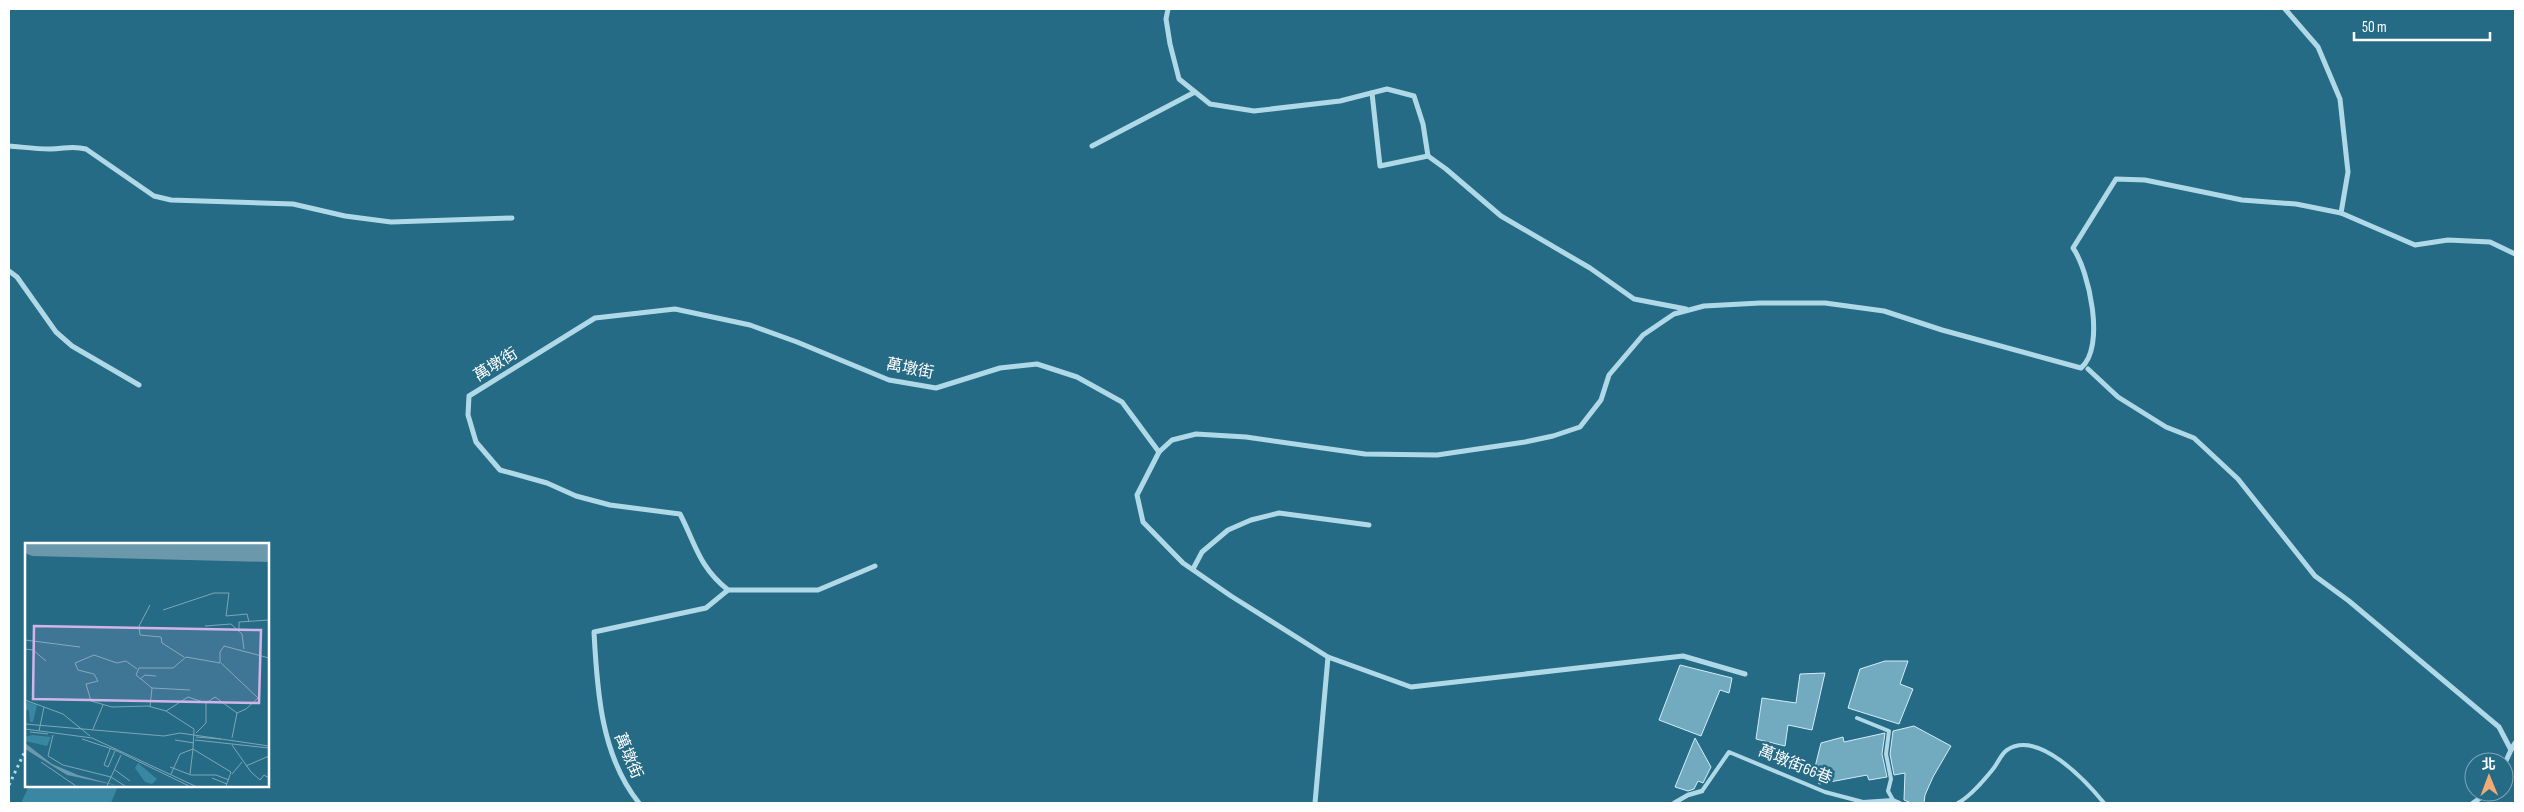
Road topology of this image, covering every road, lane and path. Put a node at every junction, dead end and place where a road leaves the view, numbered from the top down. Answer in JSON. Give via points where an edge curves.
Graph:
{"nodes":[{"id":1,"x":1168,"y":9,"type":"edge"},
{"id":2,"x":2285,"y":9,"type":"edge"},
{"id":3,"x":1195,"y":92,"type":"junction"},
{"id":4,"x":1372,"y":93,"type":"junction"},
{"id":5,"x":9,"y":146,"type":"edge"},
{"id":6,"x":1092,"y":146,"type":"dead end"},
{"id":7,"x":1428,"y":156,"type":"junction"},
{"id":8,"x":2341,"y":213,"type":"junction"},
{"id":9,"x":512,"y":218,"type":"dead end"},
{"id":10,"x":2515,"y":254,"type":"edge"},
{"id":11,"x":9,"y":270,"type":"edge"},
{"id":12,"x":1689,"y":310,"type":"junction"},
{"id":13,"x":2088,"y":369,"type":"dead end"},
{"id":14,"x":139,"y":385,"type":"dead end"},
{"id":15,"x":1159,"y":452,"type":"junction"},
{"id":16,"x":1369,"y":525,"type":"dead end"},
{"id":17,"x":875,"y":566,"type":"dead end"},
{"id":18,"x":1193,"y":569,"type":"junction"},
{"id":19,"x":728,"y":590,"type":"junction"},
{"id":20,"x":1328,"y":657,"type":"junction"},
{"id":21,"x":1745,"y":674,"type":"dead end"},
{"id":22,"x":1858,"y":718,"type":"dead end"},
{"id":23,"x":2515,"y":743,"type":"edge"},
{"id":24,"x":2511,"y":750,"type":"joint"},
{"id":25,"x":25,"y":751,"type":"edge"},
{"id":26,"x":9,"y":785,"type":"edge"},
{"id":27,"x":1702,"y":791,"type":"joint"},
{"id":28,"x":1893,"y":800,"type":"junction"},
{"id":29,"x":639,"y":803,"type":"edge"},
{"id":30,"x":1315,"y":803,"type":"edge"},
{"id":31,"x":1674,"y":803,"type":"edge"},
{"id":32,"x":1900,"y":803,"type":"edge"},
{"id":33,"x":1958,"y":803,"type":"edge"},
{"id":34,"x":2104,"y":803,"type":"edge"}],
"edges":[{"from":1,"to":3,"type":"street","via":[[1166,19],[1179,79]]},
{"from":2,"to":8,"type":"street","via":[[2318,46],[2340,99],[2348,172]]},
{"from":3,"to":4,"type":"street","via":[[1210,104],[1254,111],[1340,101]]},
{"from":3,"to":6,"type":"street"},
{"from":4,"to":7,"type":"street","via":[[1387,89],[1414,96]]},
{"from":4,"to":7,"type":"street","via":[[1380,166]]},
{"from":5,"to":9,"type":"street","via":[[49,149],[73,145],[86,149],[154,196],[170,200],[293,204],[391,222]]},
{"from":7,"to":12,"type":"street","via":[[1501,216],[1590,268],[1634,299]]},
{"from":8,"to":10,"type":"street","via":[[2415,245],[2448,240],[2490,242]]},
{"from":8,"to":12,"type":"street","via":[[2296,204],[2242,200],[2145,180],[2116,179],[2073,248],[2081,259],[2095,323],[2092,345],[2081,368],[1884,311],[1825,303],[1704,306]]},
{"from":11,"to":14,"type":"street","via":[[56,332],[72,346]]},
{"from":12,"to":15,"type":"street","via":[[1674,314],[1642,335],[1609,375],[1601,400],[1580,427],[1553,436],[1437,455],[1365,454],[1246,437],[1196,434],[1172,440]]},
{"from":13,"to":24,"type":"street","via":[[2118,397],[2166,427],[2194,438],[2238,479],[2315,576],[2500,727]]},
{"from":15,"to":18,"type":"street","via":[[1137,495],[1143,522]]},
{"from":15,"to":19,"type":"street","name":"萬墩街","via":[[1122,402],[1077,376],[1037,364],[1000,368],[936,388],[889,380],[750,325],[675,309],[595,318],[469,396],[468,415],[476,442],[500,470],[610,505],[680,514],[699,557],[712,577]]},
{"from":16,"to":18,"type":"street","via":[[1279,513],[1251,520],[1228,530],[1202,552]]},
{"from":17,"to":19,"type":"street","via":[[818,590]]},
{"from":18,"to":20,"type":"street"},
{"from":19,"to":29,"type":"street","name":"萬墩街","via":[[706,608],[594,632],[604,730],[628,790]]},
{"from":20,"to":21,"type":"street","via":[[1411,686],[1682,656]]},
{"from":20,"to":30,"type":"street"},
{"from":22,"to":28,"type":"lane","via":[[1889,731],[1886,754],[1891,778],[1888,791]]},
{"from":23,"to":24,"type":"street"},
{"from":25,"to":26,"type":"path"},
{"from":27,"to":28,"type":"lane","name":"萬墩街66巷","via":[[1729,752],[1825,792],[1863,802]]},
{"from":27,"to":31,"type":"street"},
{"from":28,"to":32,"type":"lane","name":"萬墩街66巷"},
{"from":33,"to":34,"type":"lane","via":[[1993,769],[2006,751],[2016,746],[2032,746],[2061,760]]}]}
